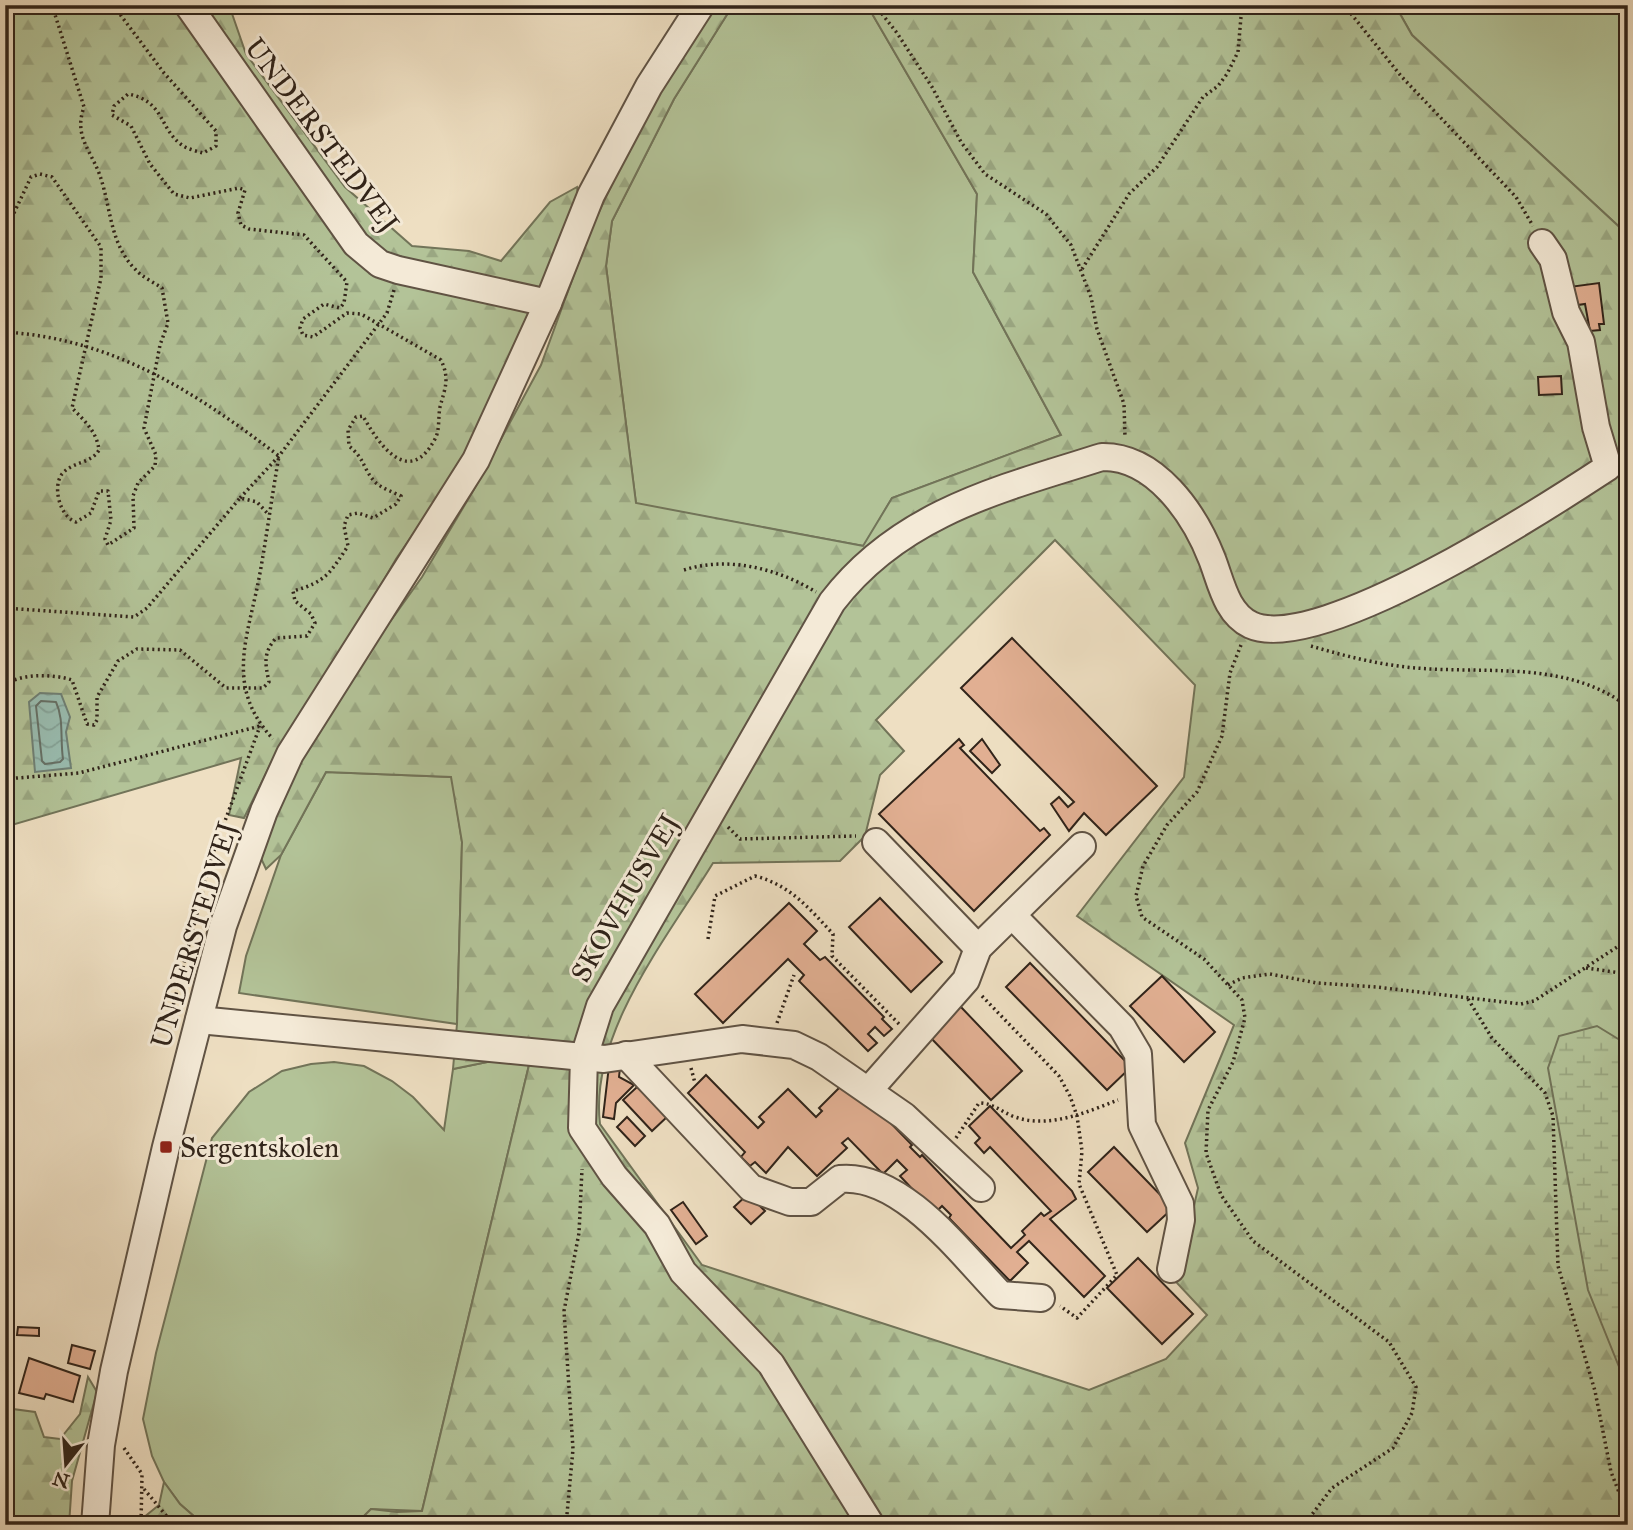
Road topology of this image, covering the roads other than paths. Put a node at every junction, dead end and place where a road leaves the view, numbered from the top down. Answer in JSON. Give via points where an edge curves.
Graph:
{"nodes":[{"id":1,"x":188,"y":5,"type":"edge"},
{"id":2,"x":701,"y":5,"type":"edge"},
{"id":3,"x":1542,"y":243,"type":"road end"},
{"id":4,"x":548,"y":303,"type":"junction"},
{"id":5,"x":871,"y":839,"type":"road end"},
{"id":6,"x":1082,"y":846,"type":"dead end"},
{"id":7,"x":1012,"y":915,"type":"junction"},
{"id":8,"x":978,"y":948,"type":"junction"},
{"id":9,"x":196,"y":1031,"type":"junction"},
{"id":10,"x":605,"y":1057,"type":"junction"},
{"id":11,"x":869,"y":1090,"type":"junction"},
{"id":12,"x":981,"y":1188,"type":"dead end"},
{"id":13,"x":1171,"y":1269,"type":"dead end"},
{"id":14,"x":1041,"y":1298,"type":"road end"},
{"id":15,"x":95,"y":1525,"type":"edge"},
{"id":16,"x":871,"y":1525,"type":"edge"}],
"edges":[{"from":1,"to":4,"type":"street","name":"UNDERSTEDVEJ","via":[[356,244],[380,264]]},
{"from":2,"to":4,"type":"street","name":"UNDERSTEDVEJ","via":[[649,86],[591,195]]},
{"from":3,"to":10,"type":"street","name":"SKOVHUSVEJ","via":[[1553,259],[1566,312],[1581,342],[1608,467],[1506,534],[1404,588],[1307,626],[1271,631],[1251,625],[1229,605],[1210,555],[1185,509],[1142,466],[1121,457],[1102,457],[981,495],[896,540],[854,572],[832,602],[600,1006]]},
{"from":4,"to":9,"type":"street","name":"UNDERSTEDVEJ","via":[[476,460],[290,754],[244,864]]},
{"from":5,"to":8,"type":"street"},
{"from":6,"to":7,"type":"street"},
{"from":7,"to":8,"type":"street"},
{"from":7,"to":13,"type":"street","via":[[1122,1027],[1138,1055],[1142,1125],[1180,1204]]},
{"from":8,"to":11,"type":"street","via":[[966,980]]},
{"from":9,"to":10,"type":"street"},
{"from":9,"to":15,"type":"street","name":"UNDERSTEDVEJ","via":[[117,1358],[101,1445]]},
{"from":10,"to":11,"type":"street","via":[[742,1039],[771,1042],[794,1045],[819,1057]]},
{"from":10,"to":14,"type":"street","via":[[751,1188],[790,1202],[811,1202],[840,1179],[867,1181],[910,1204],[1001,1295]]},
{"from":10,"to":16,"type":"street","name":"SKOVHUSVEJ","via":[[590,1138],[614,1176],[657,1225],[683,1272],[771,1364]]},
{"from":11,"to":12,"type":"street"}]}
